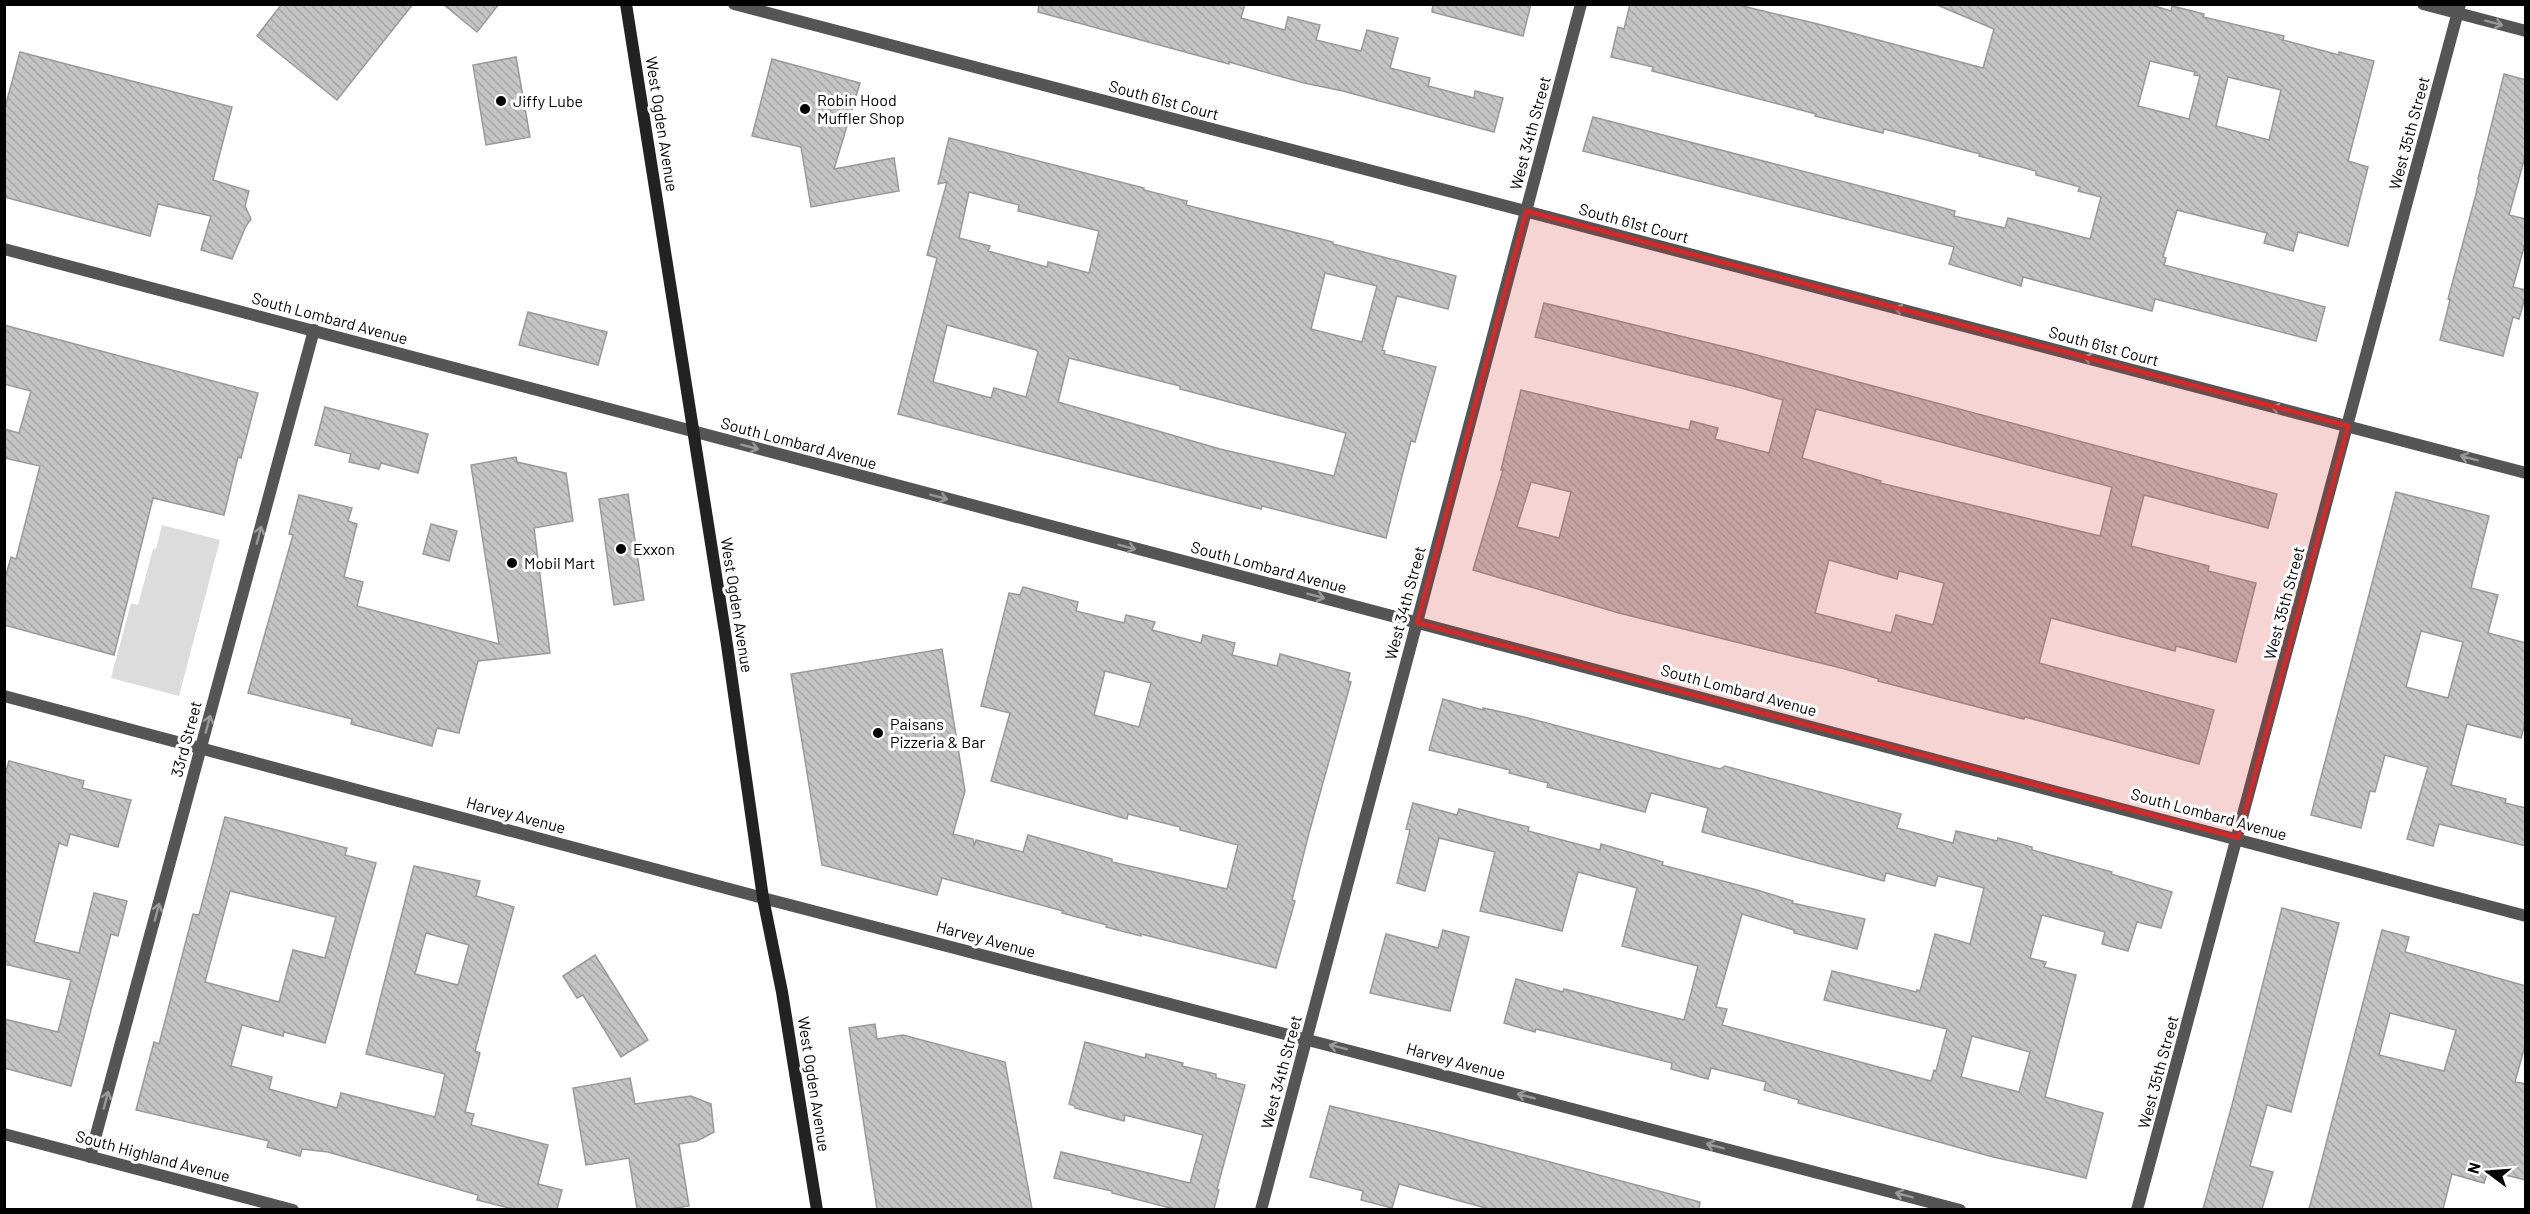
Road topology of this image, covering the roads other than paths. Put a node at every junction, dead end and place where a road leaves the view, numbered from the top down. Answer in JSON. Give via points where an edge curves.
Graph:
{"nodes":[{"id":1,"x":626,"y":4,"type":"edge"},
{"id":2,"x":734,"y":4,"type":"edge"},
{"id":3,"x":1581,"y":4,"type":"edge"},
{"id":4,"x":2423,"y":4,"type":"edge"},
{"id":5,"x":2459,"y":9,"type":"edge"},
{"id":6,"x":2526,"y":31,"type":"edge"},
{"id":7,"x":1526,"y":212,"type":"junction"},
{"id":8,"x":4,"y":249,"type":"edge"},
{"id":9,"x":314,"y":330,"type":"junction"},
{"id":10,"x":2348,"y":426,"type":"junction"},
{"id":11,"x":694,"y":432,"type":"junction"},
{"id":12,"x":2526,"y":473,"type":"edge"},
{"id":13,"x":1417,"y":623,"type":"junction"},
{"id":14,"x":4,"y":696,"type":"edge"},
{"id":15,"x":201,"y":748,"type":"junction"},
{"id":16,"x":2238,"y":838,"type":"junction"},
{"id":17,"x":764,"y":898,"type":"junction"},
{"id":18,"x":2526,"y":915,"type":"edge"},
{"id":19,"x":1306,"y":1039,"type":"junction"},
{"id":20,"x":4,"y":1134,"type":"edge"},
{"id":21,"x":90,"y":1156,"type":"junction"},
{"id":22,"x":293,"y":1209,"type":"edge"},
{"id":23,"x":817,"y":1209,"type":"edge"},
{"id":24,"x":1261,"y":1209,"type":"edge"},
{"id":25,"x":1960,"y":1209,"type":"edge"},
{"id":26,"x":2138,"y":1209,"type":"edge"}],
"edges":[{"from":1,"to":11,"type":"main road","name":"West Ogden Avenue"},
{"from":2,"to":7,"type":"street","name":"South 61st Court"},
{"from":3,"to":7,"type":"street","name":"West 34th Street"},
{"from":4,"to":5,"type":"street"},
{"from":5,"to":6,"type":"street","one_way":true},
{"from":5,"to":10,"type":"street","name":"West 35th Street"},
{"from":10,"to":7,"type":"street","name":"South 61st Court","one_way":true},
{"from":7,"to":13,"type":"street","name":"West 34th Street"},
{"from":8,"to":9,"type":"street","name":"South Lombard Avenue"},
{"from":9,"to":11,"type":"street","name":"South Lombard Avenue"},
{"from":15,"to":9,"type":"street","name":"33rd Street","one_way":true},
{"from":12,"to":10,"type":"street","name":"South 61st Court","one_way":true},
{"from":10,"to":16,"type":"street","name":"West 35th Street"},
{"from":11,"to":13,"type":"street","name":"South Lombard Avenue","one_way":true},
{"from":11,"to":17,"type":"main road","name":"West Ogden Avenue"},
{"from":13,"to":16,"type":"street","name":"South Lombard Avenue"},
{"from":13,"to":19,"type":"street","name":"West 34th Street"},
{"from":14,"to":15,"type":"street","name":"Harvey Avenue"},
{"from":15,"to":17,"type":"street","name":"Harvey Avenue"},
{"from":21,"to":15,"type":"street","name":"33rd Street","one_way":true},
{"from":16,"to":18,"type":"street","name":"South Lombard Avenue"},
{"from":16,"to":26,"type":"street","name":"West 35th Street"},
{"from":17,"to":19,"type":"street","name":"Harvey Avenue"},
{"from":17,"to":23,"type":"main road","name":"West Ogden Avenue"},
{"from":19,"to":24,"type":"street","name":"West 34th Street"},
{"from":25,"to":19,"type":"street","name":"Harvey Avenue","one_way":true},
{"from":20,"to":21,"type":"street","name":"South Highland Avenue"},
{"from":21,"to":22,"type":"street","name":"South Highland Avenue"}]}
